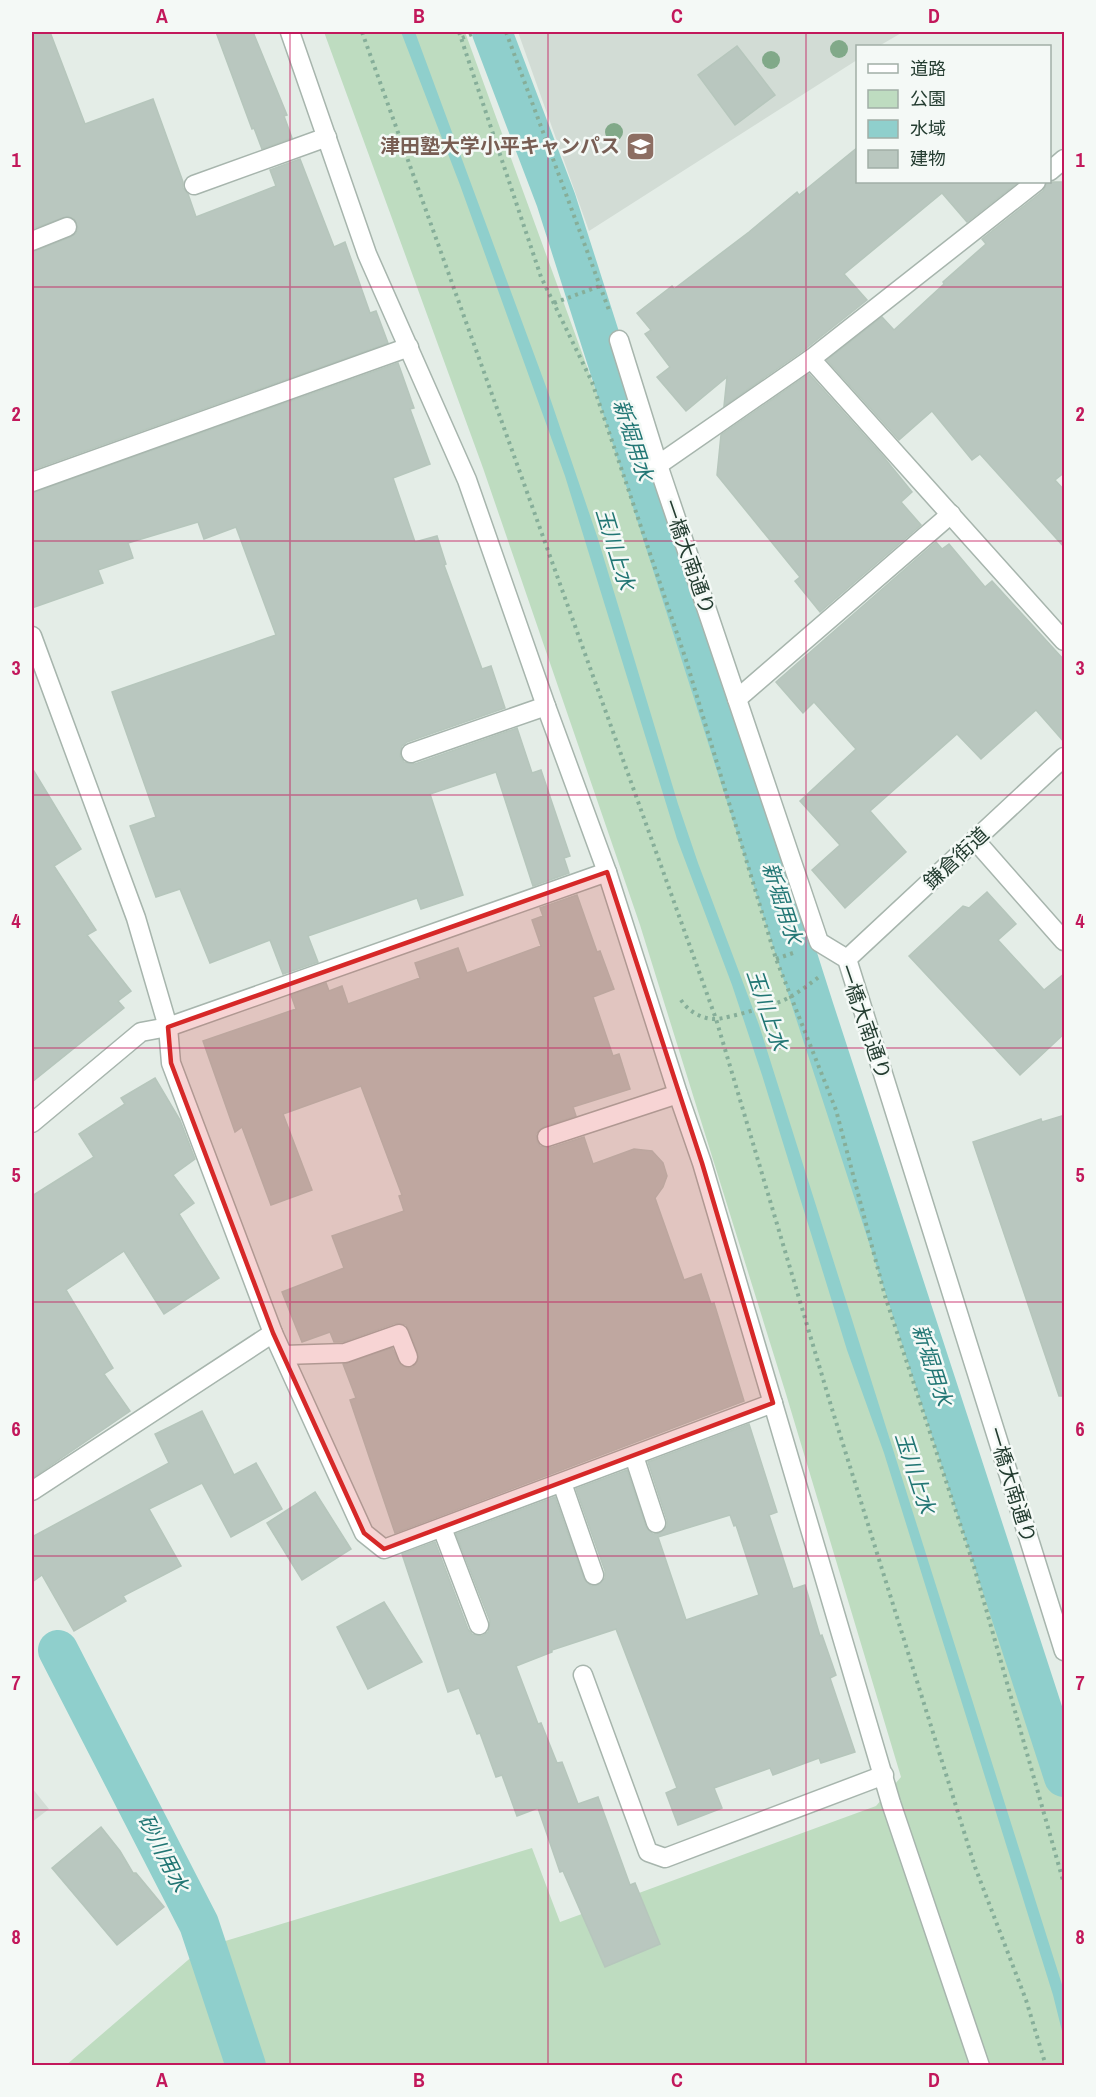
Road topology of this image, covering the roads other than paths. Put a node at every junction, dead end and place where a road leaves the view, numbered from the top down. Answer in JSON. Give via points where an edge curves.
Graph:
{"nodes":[{"id":1,"x":290,"y":32,"type":"edge"},
{"id":2,"x":327,"y":137,"type":"junction"},
{"id":3,"x":1065,"y":159,"type":"edge"},
{"id":4,"x":1051,"y":170,"type":"edge"},
{"id":5,"x":1035,"y":183,"type":"edge"},
{"id":6,"x":194,"y":185,"type":"dead end"},
{"id":7,"x":67,"y":227,"type":"dead end"},
{"id":8,"x":32,"y":241,"type":"edge"},
{"id":9,"x":619,"y":340,"type":"road end"},
{"id":10,"x":409,"y":347,"type":"junction"},
{"id":11,"x":811,"y":359,"type":"junction"},
{"id":12,"x":658,"y":465,"type":"junction"},
{"id":13,"x":32,"y":482,"type":"edge"},
{"id":14,"x":951,"y":514,"type":"junction"},
{"id":15,"x":32,"y":636,"type":"edge"},
{"id":16,"x":1065,"y":641,"type":"edge"},
{"id":17,"x":737,"y":699,"type":"junction"},
{"id":18,"x":546,"y":706,"type":"junction"},
{"id":19,"x":411,"y":753,"type":"dead end"},
{"id":20,"x":1065,"y":757,"type":"edge"},
{"id":21,"x":975,"y":840,"type":"junction"},
{"id":22,"x":607,"y":872,"type":"junction"},
{"id":23,"x":1065,"y":941,"type":"edge"},
{"id":24,"x":847,"y":959,"type":"junction"},
{"id":25,"x":168,"y":1027,"type":"junction"},
{"id":26,"x":678,"y":1094,"type":"junction"},
{"id":27,"x":32,"y":1123,"type":"edge"},
{"id":28,"x":547,"y":1137,"type":"dead end"},
{"id":29,"x":273,"y":1333,"type":"junction"},
{"id":30,"x":284,"y":1355,"type":"junction"},
{"id":31,"x":408,"y":1357,"type":"dead end"},
{"id":32,"x":773,"y":1403,"type":"junction"},
{"id":33,"x":634,"y":1456,"type":"junction"},
{"id":34,"x":562,"y":1483,"type":"junction"},
{"id":35,"x":32,"y":1491,"type":"edge"},
{"id":36,"x":657,"y":1523,"type":"dead end"},
{"id":37,"x":442,"y":1528,"type":"junction"},
{"id":38,"x":594,"y":1575,"type":"dead end"},
{"id":39,"x":479,"y":1625,"type":"dead end"},
{"id":40,"x":1065,"y":1651,"type":"edge"},
{"id":41,"x":583,"y":1675,"type":"dead end"},
{"id":42,"x":884,"y":1775,"type":"junction"},
{"id":43,"x":980,"y":2066,"type":"edge"}],
"edges":[{"from":1,"to":2,"type":"street"},
{"from":2,"to":6,"type":"street"},
{"from":2,"to":10,"type":"street","via":[[367,254]]},
{"from":3,"to":4,"type":"street"},
{"from":5,"to":11,"type":"street"},
{"from":7,"to":8,"type":"street"},
{"from":9,"to":12,"type":"street","name":"一橋大南通り"},
{"from":10,"to":13,"type":"street"},
{"from":10,"to":18,"type":"street","via":[[467,480]]},
{"from":11,"to":12,"type":"street"},
{"from":11,"to":14,"type":"street"},
{"from":12,"to":17,"type":"street","name":"一橋大南通り"},
{"from":14,"to":16,"type":"street"},
{"from":14,"to":17,"type":"street"},
{"from":15,"to":25,"type":"street","via":[[136,918]]},
{"from":17,"to":24,"type":"street","name":"一橋大南通り","via":[[819,942]]},
{"from":18,"to":19,"type":"street"},
{"from":18,"to":22,"type":"street"},
{"from":20,"to":21,"type":"street","name":"鎌倉街道"},
{"from":21,"to":23,"type":"street"},
{"from":21,"to":24,"type":"street","name":"鎌倉街道"},
{"from":22,"to":25,"type":"street"},
{"from":22,"to":26,"type":"street"},
{"from":24,"to":40,"type":"street","name":"一橋大南通り"},
{"from":25,"to":27,"type":"street","via":[[141,1032]]},
{"from":25,"to":29,"type":"street","via":[[171,1063]]},
{"from":26,"to":28,"type":"street"},
{"from":26,"to":32,"type":"street"},
{"from":29,"to":30,"type":"street"},
{"from":29,"to":35,"type":"street"},
{"from":30,"to":31,"type":"street","via":[[345,1353],[399,1334]]},
{"from":30,"to":37,"type":"street","via":[[364,1533],[384,1549]]},
{"from":32,"to":33,"type":"street"},
{"from":32,"to":42,"type":"street"},
{"from":33,"to":34,"type":"street"},
{"from":33,"to":36,"type":"street"},
{"from":34,"to":37,"type":"street"},
{"from":34,"to":38,"type":"street"},
{"from":37,"to":39,"type":"street"},
{"from":41,"to":42,"type":"street","via":[[648,1852],[665,1858]]},
{"from":42,"to":43,"type":"street"}]}
